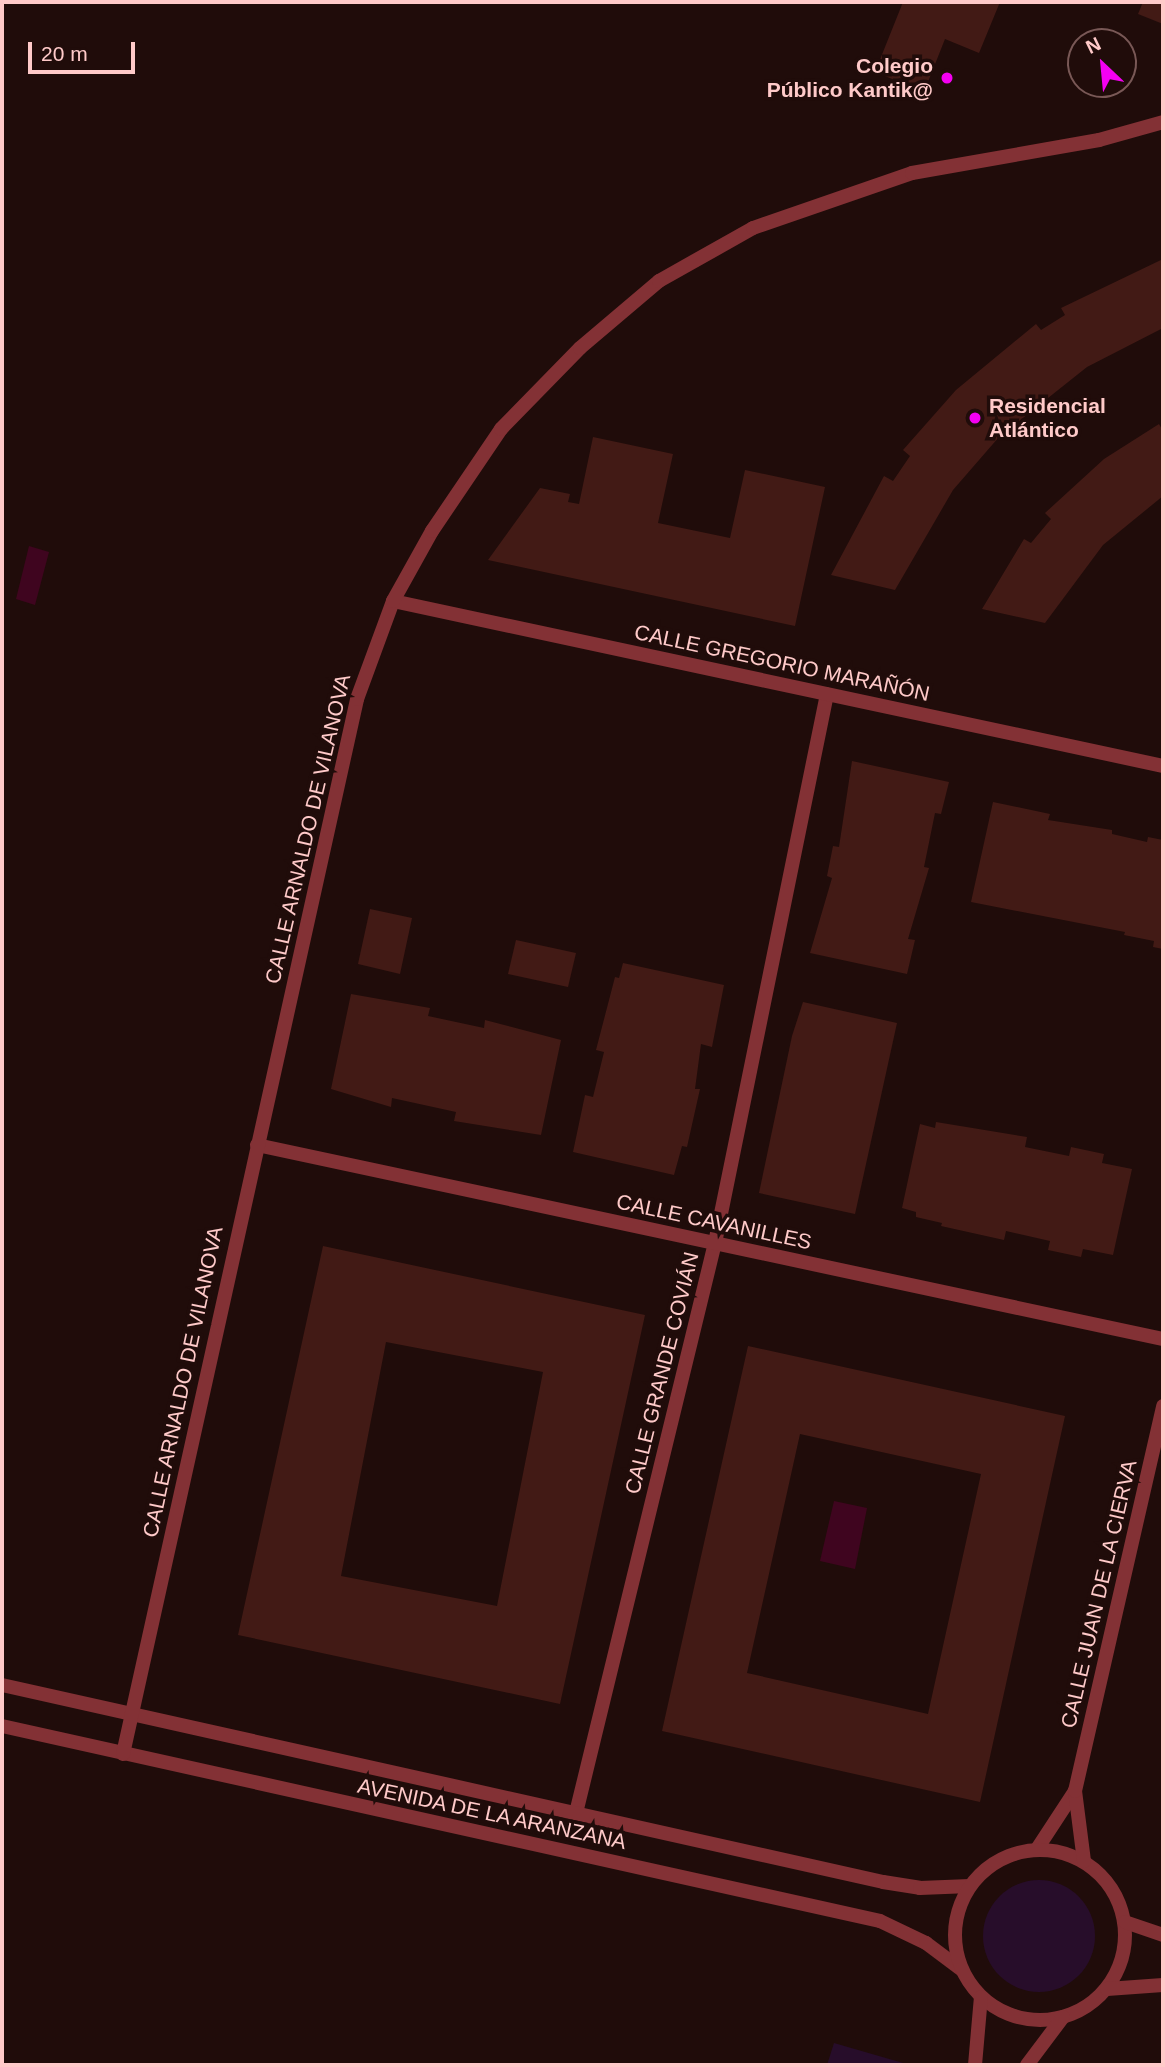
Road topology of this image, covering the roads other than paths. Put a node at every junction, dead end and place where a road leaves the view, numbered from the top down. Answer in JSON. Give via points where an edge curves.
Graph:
{"nodes":[{"id":1,"x":1163,"y":122,"type":"edge"},
{"id":2,"x":393,"y":601,"type":"junction"},
{"id":3,"x":827,"y":694,"type":"junction"},
{"id":4,"x":1163,"y":766,"type":"edge"},
{"id":5,"x":257,"y":1145,"type":"junction"},
{"id":6,"x":715,"y":1243,"type":"junction"},
{"id":7,"x":1163,"y":1339,"type":"edge"},
{"id":8,"x":1163,"y":1406,"type":"edge"},
{"id":9,"x":2,"y":1685,"type":"edge"},
{"id":10,"x":131,"y":1714,"type":"junction"},
{"id":11,"x":2,"y":1726,"type":"edge"},
{"id":12,"x":123,"y":1754,"type":"junction"},
{"id":13,"x":1075,"y":1791,"type":"junction"},
{"id":14,"x":576,"y":1813,"type":"junction"},
{"id":15,"x":1037,"y":1849,"type":"junction"},
{"id":16,"x":1084,"y":1861,"type":"junction"},
{"id":17,"x":970,"y":1886,"type":"junction"},
{"id":18,"x":1125,"y":1922,"type":"junction"},
{"id":19,"x":1163,"y":1935,"type":"edge"},
{"id":20,"x":962,"y":1970,"type":"junction"},
{"id":21,"x":1163,"y":1985,"type":"edge"},
{"id":22,"x":1107,"y":1989,"type":"junction"},
{"id":23,"x":981,"y":1997,"type":"junction"},
{"id":24,"x":1063,"y":2017,"type":"junction"},
{"id":25,"x":975,"y":2065,"type":"edge"},
{"id":26,"x":1027,"y":2065,"type":"edge"}],
"edges":[{"from":1,"to":2,"type":"street","name":"CALLE ARNALDO DE VILANOVA","via":[[1099,140],[912,173],[838,196],[753,228],[659,281],[580,348],[501,429],[432,531]]},
{"from":2,"to":3,"type":"street","name":"CALLE GREGORIO MARAÑÓN"},
{"from":2,"to":5,"type":"street","name":"CALLE ARNALDO DE VILANOVA","via":[[357,699]]},
{"from":3,"to":4,"type":"street","name":"CALLE GREGORIO MARAÑÓN"},
{"from":3,"to":6,"type":"street","name":"CALLE GRANDE COVIÁN"},
{"from":5,"to":6,"type":"street","name":"CALLE CAVANILLES"},
{"from":5,"to":10,"type":"street","name":"CALLE ARNALDO DE VILANOVA"},
{"from":6,"to":7,"type":"street","name":"CALLE CAVANILLES"},
{"from":6,"to":14,"type":"street","name":"CALLE GRANDE COVIÁN"},
{"from":8,"to":13,"type":"street","name":"CALLE JUAN DE LA CIERVA"},
{"from":9,"to":10,"type":"street","name":"AVENIDA DE LA ARANZANA"},
{"from":10,"to":12,"type":"street","name":"CALLE ARNALDO DE VILANOVA"},
{"from":10,"to":14,"type":"street","name":"AVENIDA DE LA ARANZANA"},
{"from":11,"to":12,"type":"street","name":"AVENIDA DE LA ARANZANA"},
{"from":12,"to":20,"type":"street","name":"AVENIDA DE LA ARANZANA","via":[[880,1922],[926,1943]]},
{"from":13,"to":15,"type":"street","name":"CALLE JUAN DE LA CIERVA"},
{"from":13,"to":16,"type":"street","name":"CALLE JUAN DE LA CIERVA"},
{"from":14,"to":17,"type":"street","name":"AVENIDA DE LA ARANZANA","via":[[895,1884]]},
{"from":15,"to":16,"type":"street"},
{"from":15,"to":17,"type":"street","via":[[999,1860]]},
{"from":16,"to":18,"type":"street","via":[[1111,1887]]},
{"from":17,"to":20,"type":"street","via":[[957,1913],[954,1942]]},
{"from":18,"to":19,"type":"street"},
{"from":18,"to":22,"type":"street","via":[[1123,1957]]},
{"from":20,"to":23,"type":"street"},
{"from":21,"to":22,"type":"street"},
{"from":22,"to":24,"type":"street","via":[[1087,2007]]},
{"from":23,"to":24,"type":"street","via":[[1005,2013],[1024,2018]]},
{"from":23,"to":25,"type":"street"},
{"from":24,"to":26,"type":"street"}]}
